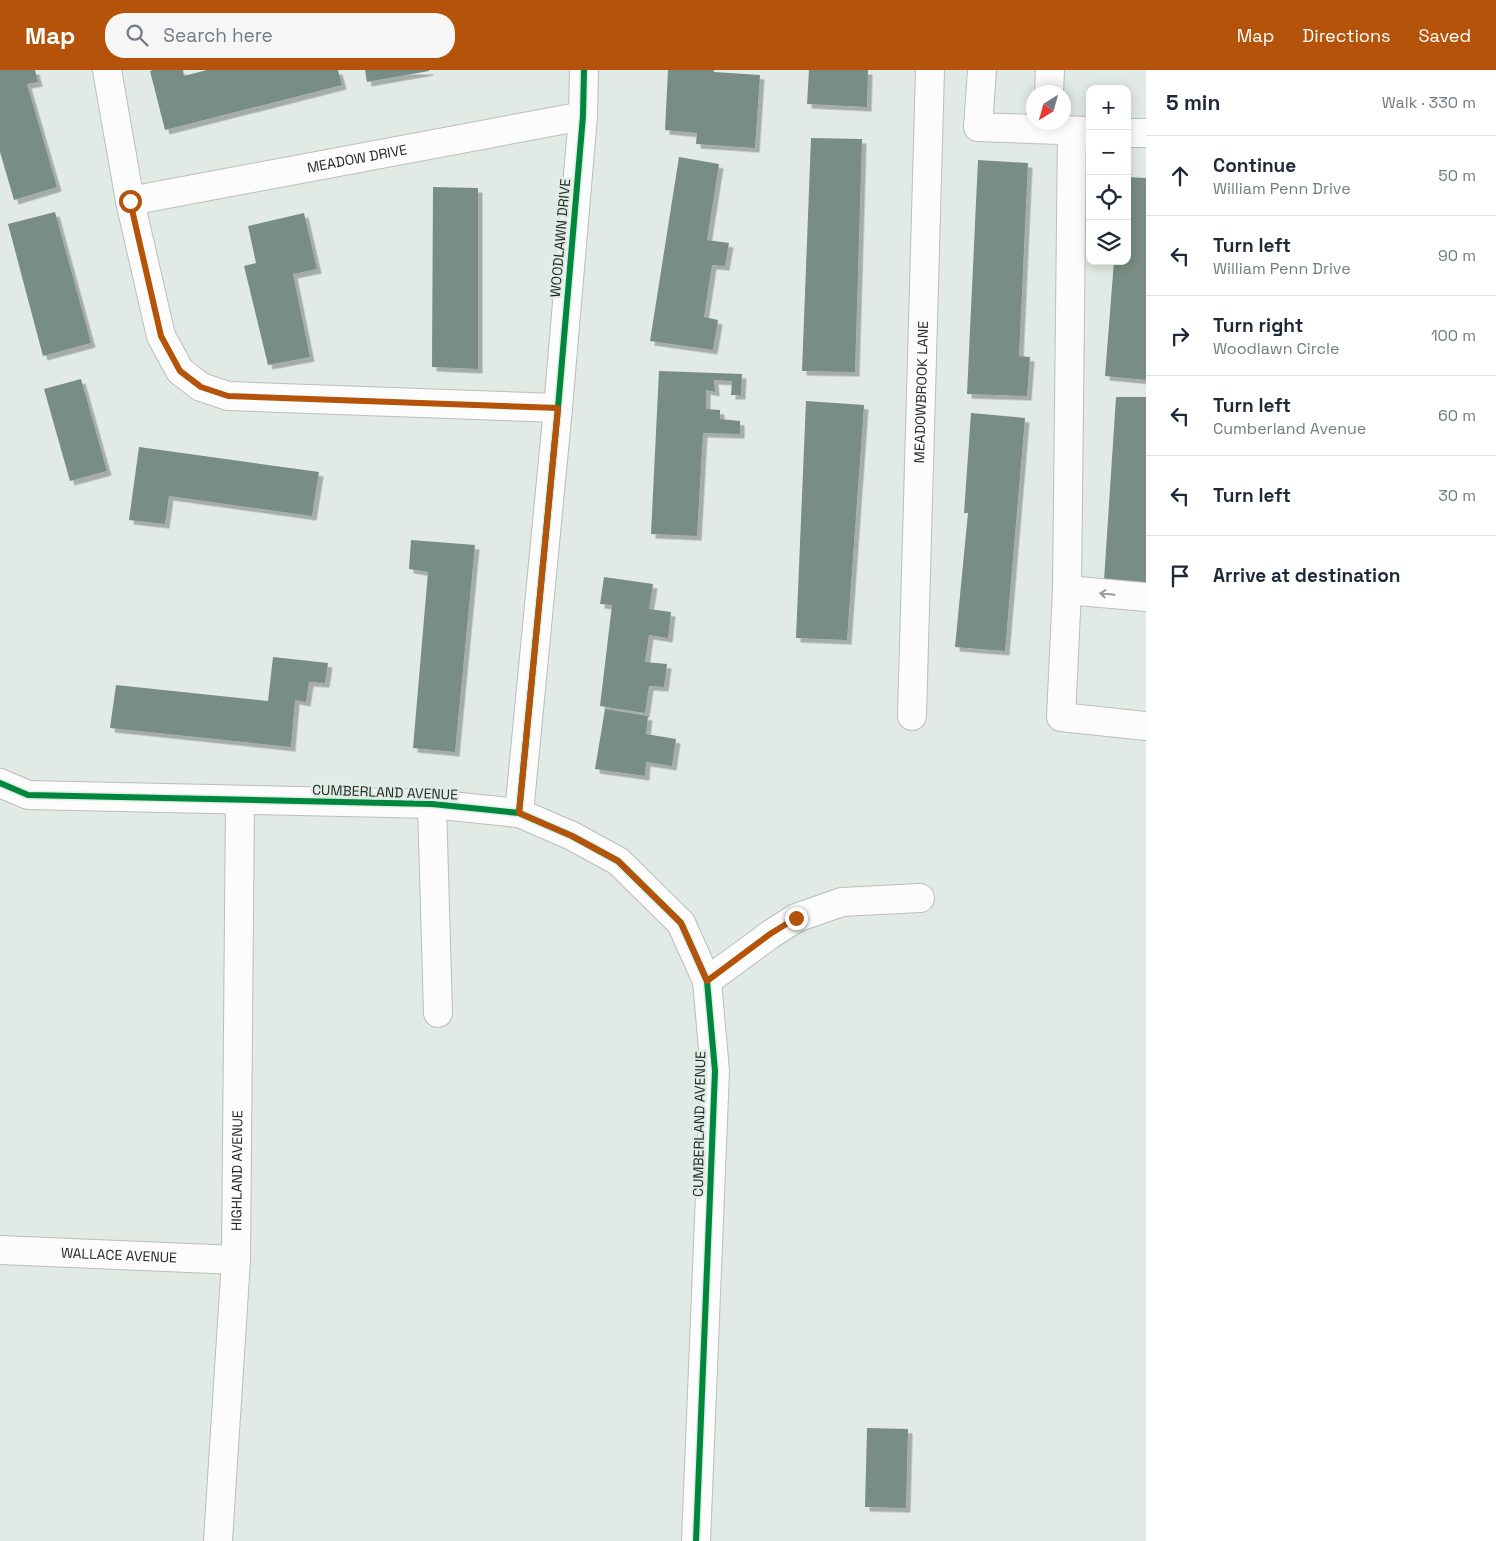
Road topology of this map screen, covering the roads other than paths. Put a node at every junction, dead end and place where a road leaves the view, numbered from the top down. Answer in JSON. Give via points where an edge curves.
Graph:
{"nodes":[{"id":1,"x":107,"y":70,"type":"edge"},
{"id":2,"x":584,"y":70,"type":"edge"},
{"id":3,"x":930,"y":70,"type":"edge"},
{"id":4,"x":982,"y":70,"type":"edge"},
{"id":5,"x":1050,"y":70,"type":"edge"},
{"id":6,"x":1049,"y":85,"type":"edge"},
{"id":7,"x":583,"y":116,"type":"junction"},
{"id":8,"x":1026,"y":128,"type":"edge"},
{"id":9,"x":1064,"y":130,"type":"edge"},
{"id":10,"x":1131,"y":133,"type":"edge"},
{"id":11,"x":1146,"y":133,"type":"edge"},
{"id":12,"x":130,"y":201,"type":"junction"},
{"id":13,"x":558,"y":408,"type":"junction"},
{"id":14,"x":1067,"y":590,"type":"junction"},
{"id":15,"x":1146,"y":597,"type":"edge"},
{"id":16,"x":1061,"y":703,"type":"junction"},
{"id":17,"x":1146,"y":713,"type":"edge"},
{"id":18,"x":912,"y":716,"type":"dead end"},
{"id":19,"x":1146,"y":726,"type":"edge"},
{"id":20,"x":0,"y":783,"type":"edge"},
{"id":21,"x":240,"y":800,"type":"junction"},
{"id":22,"x":432,"y":804,"type":"junction"},
{"id":23,"x":519,"y":813,"type":"junction"},
{"id":24,"x":920,"y":898,"type":"dead end"},
{"id":25,"x":707,"y":981,"type":"junction"},
{"id":26,"x":438,"y":1013,"type":"dead end"},
{"id":27,"x":0,"y":1250,"type":"edge"},
{"id":28,"x":236,"y":1260,"type":"junction"},
{"id":29,"x":218,"y":1541,"type":"edge"},
{"id":30,"x":696,"y":1541,"type":"edge"}],
"edges":[{"from":1,"to":12,"type":"street"},
{"from":2,"to":7,"type":"street","name":"WOODLAWN DRIVE"},
{"from":3,"to":18,"type":"street","name":"MEADOWBROOK LANE"},
{"from":4,"to":8,"type":"street","via":[[978,127]]},
{"from":5,"to":6,"type":"street"},
{"from":7,"to":12,"type":"street","name":"MEADOW DRIVE"},
{"from":7,"to":13,"type":"street","name":"WOODLAWN DRIVE"},
{"from":9,"to":14,"type":"street"},
{"from":10,"to":11,"type":"street"},
{"from":12,"to":13,"type":"street","via":[[161,336],[180,371],[201,387],[228,396]]},
{"from":13,"to":23,"type":"street","name":"WOODLAWN DRIVE"},
{"from":15,"to":14,"type":"street","one_way":true},
{"from":14,"to":16,"type":"street"},
{"from":16,"to":17,"type":"street"},
{"from":16,"to":19,"type":"street","via":[[1061,717]]},
{"from":20,"to":21,"type":"street","name":"CUMBERLAND AVENUE","via":[[28,795]]},
{"from":21,"to":22,"type":"street","name":"CUMBERLAND AVENUE"},
{"from":21,"to":28,"type":"street","name":"HIGHLAND AVENUE"},
{"from":22,"to":23,"type":"street","name":"CUMBERLAND AVENUE"},
{"from":22,"to":26,"type":"street"},
{"from":23,"to":25,"type":"street","name":"CUMBERLAND AVENUE","via":[[618,861],[681,923]]},
{"from":24,"to":25,"type":"street","via":[[842,902],[796,918]]},
{"from":25,"to":30,"type":"street","name":"CUMBERLAND AVENUE","via":[[715,1071]]},
{"from":27,"to":28,"type":"street","name":"WALLACE AVENUE"},
{"from":28,"to":29,"type":"street","name":"HIGHLAND AVENUE"}]}
